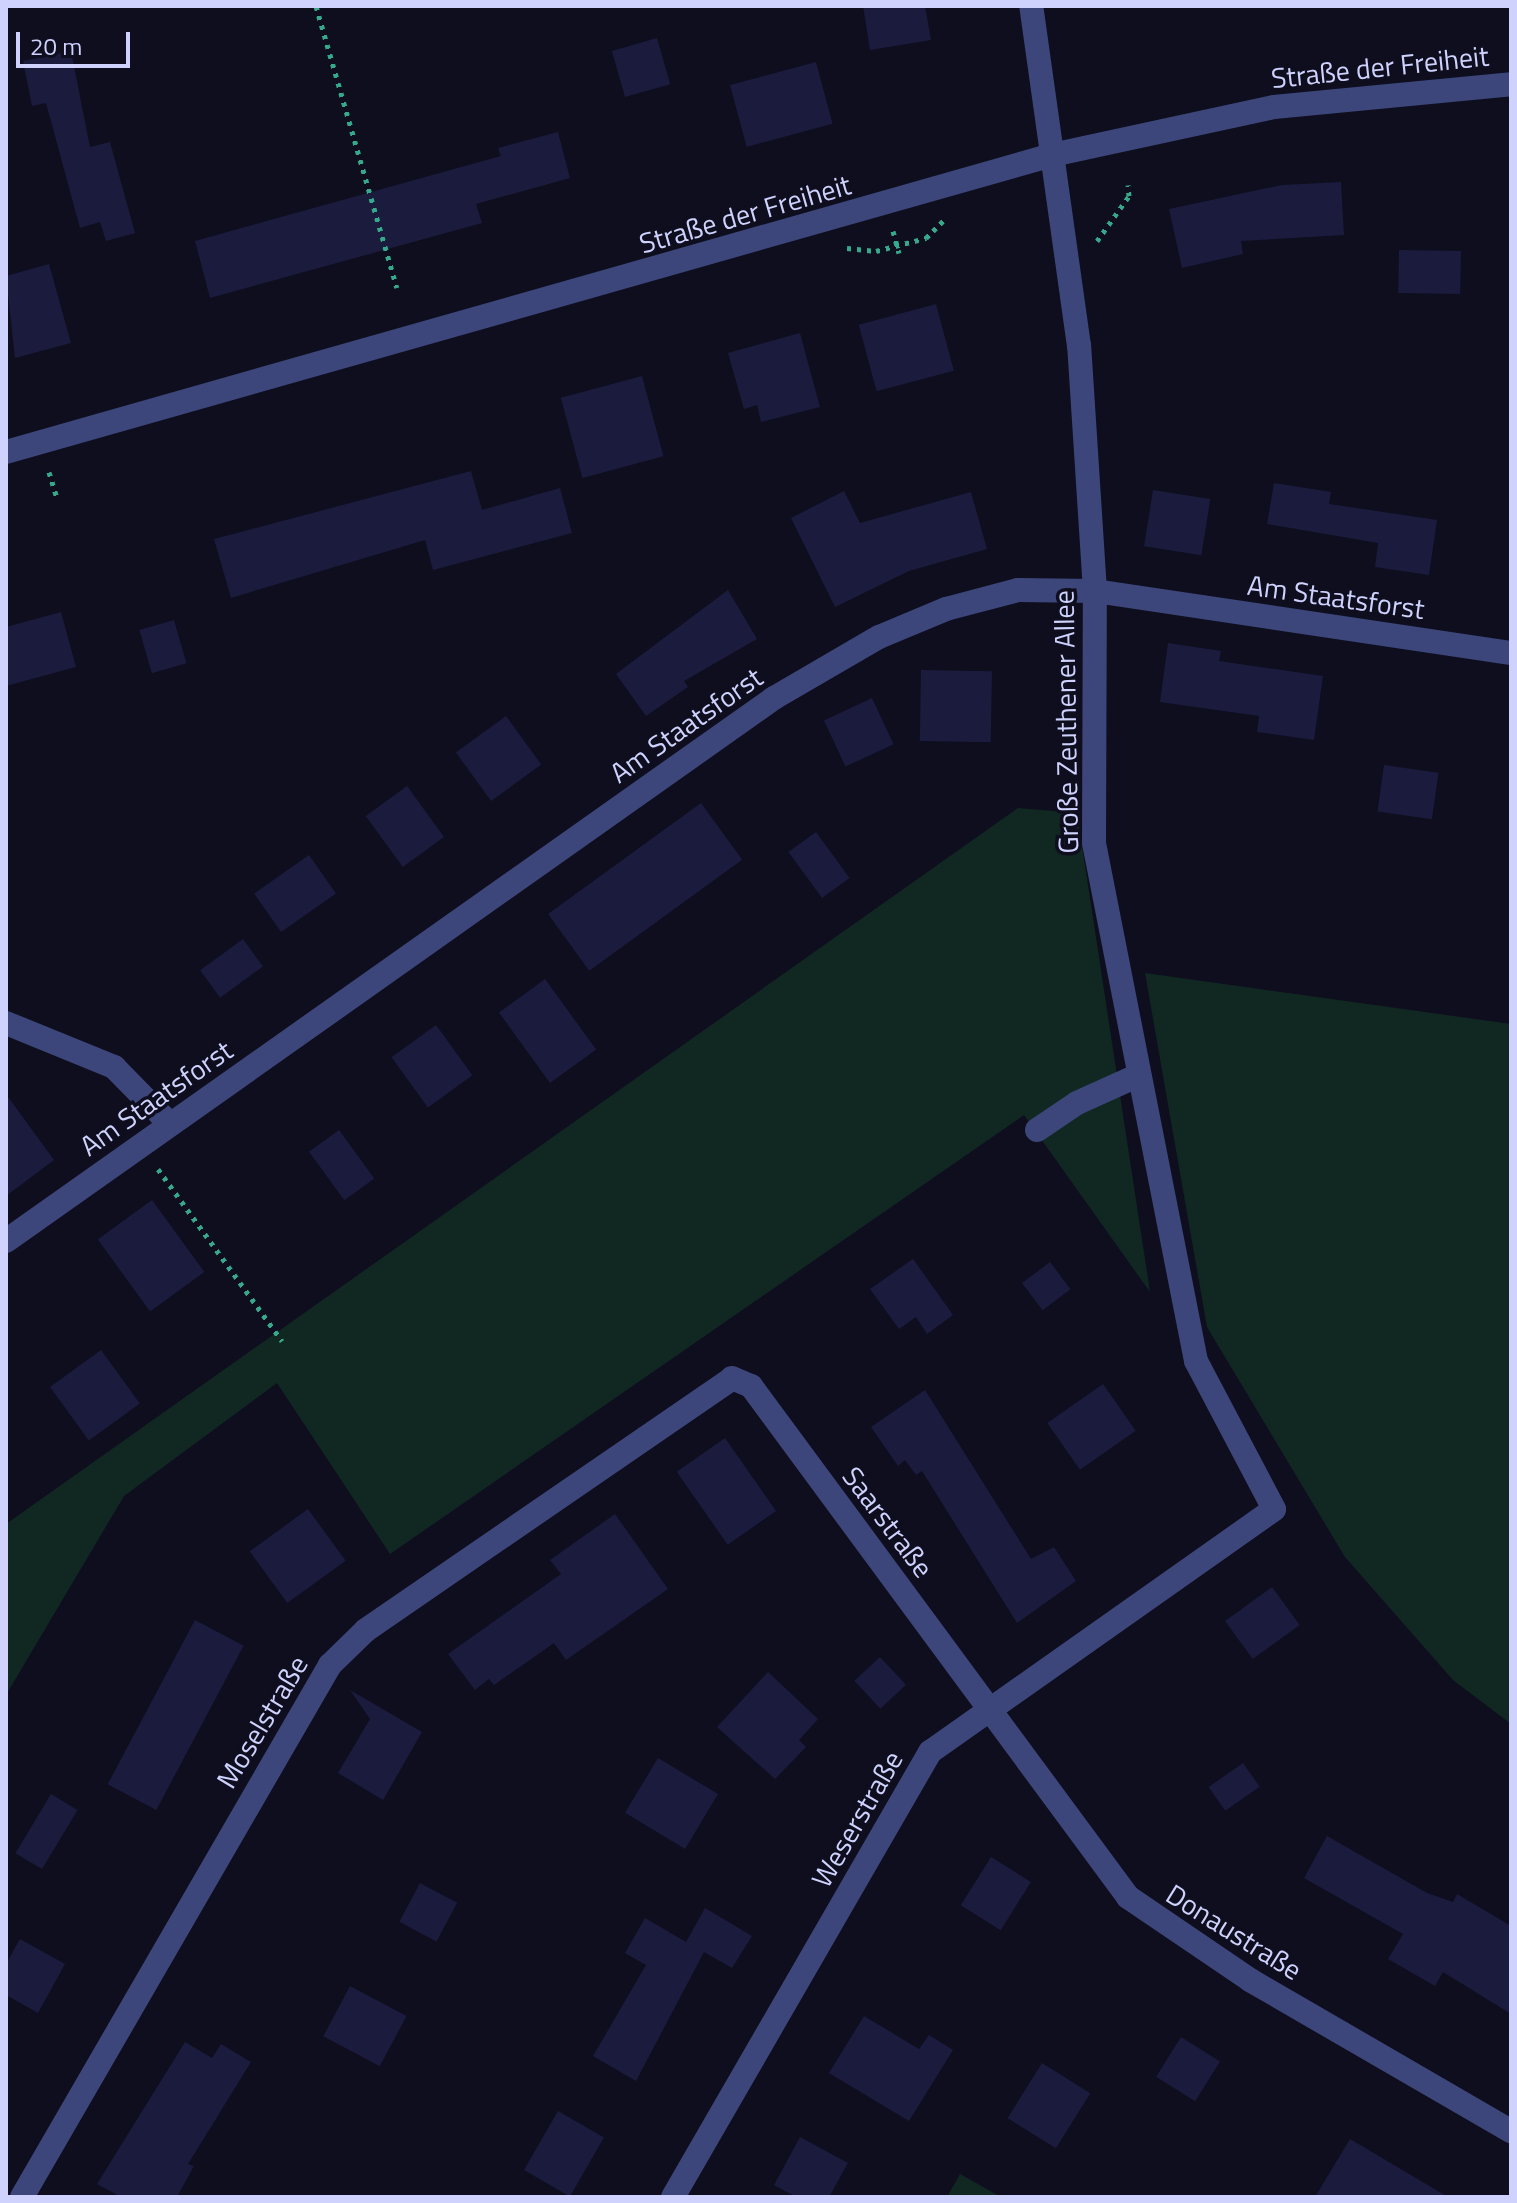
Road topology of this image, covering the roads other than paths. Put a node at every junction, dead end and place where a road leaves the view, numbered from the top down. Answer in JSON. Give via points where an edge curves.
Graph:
{"nodes":[{"id":1,"x":1031,"y":6,"type":"edge"},
{"id":2,"x":1511,"y":84,"type":"edge"},
{"id":3,"x":1052,"y":155,"type":"junction"},
{"id":4,"x":6,"y":452,"type":"edge"},
{"id":5,"x":1095,"y":591,"type":"junction"},
{"id":6,"x":1511,"y":653,"type":"edge"},
{"id":7,"x":6,"y":1023,"type":"edge"},
{"id":8,"x":1139,"y":1075,"type":"junction"},
{"id":9,"x":170,"y":1124,"type":"junction"},
{"id":10,"x":1037,"y":1130,"type":"dead end"},
{"id":11,"x":6,"y":1241,"type":"edge"},
{"id":12,"x":732,"y":1378,"type":"joint"},
{"id":13,"x":1274,"y":1509,"type":"joint"},
{"id":14,"x":990,"y":1710,"type":"junction"},
{"id":15,"x":1511,"y":2131,"type":"edge"},
{"id":16,"x":22,"y":2197,"type":"edge"},
{"id":17,"x":673,"y":2197,"type":"edge"}],
"edges":[{"from":1,"to":3,"type":"street","name":"Große Zeuthener Allee"},
{"from":2,"to":3,"type":"street","name":"Straße der Freiheit","via":[[1274,107]]},
{"from":3,"to":4,"type":"street","name":"Straße der Freiheit"},
{"from":3,"to":5,"type":"street","name":"Große Zeuthener Allee","via":[[1066,253]]},
{"from":5,"to":6,"type":"street","name":"Am Staatsforst"},
{"from":5,"to":8,"type":"street","name":"Große Zeuthener Allee","via":[[1094,843]]},
{"from":5,"to":9,"type":"street","name":"Am Staatsforst","via":[[1018,590],[879,637],[774,698]]},
{"from":7,"to":9,"type":"street","via":[[114,1067]]},
{"from":8,"to":10,"type":"street","via":[[1090,1095]]},
{"from":8,"to":13,"type":"street","name":"Große Zeuthener Allee","via":[[1196,1361]]},
{"from":9,"to":11,"type":"street","name":"Am Staatsforst"},
{"from":12,"to":14,"type":"street","name":"Saarstraße","via":[[751,1386]]},
{"from":12,"to":16,"type":"street","name":"Moselstraße","via":[[379,1621],[330,1665]]},
{"from":13,"to":14,"type":"street","name":"Weserstraße"},
{"from":14,"to":15,"type":"street","name":"Donaustraße","via":[[1094,1854],[1151,1918]]},
{"from":14,"to":17,"type":"street","name":"Weserstraße","via":[[930,1752]]}]}
